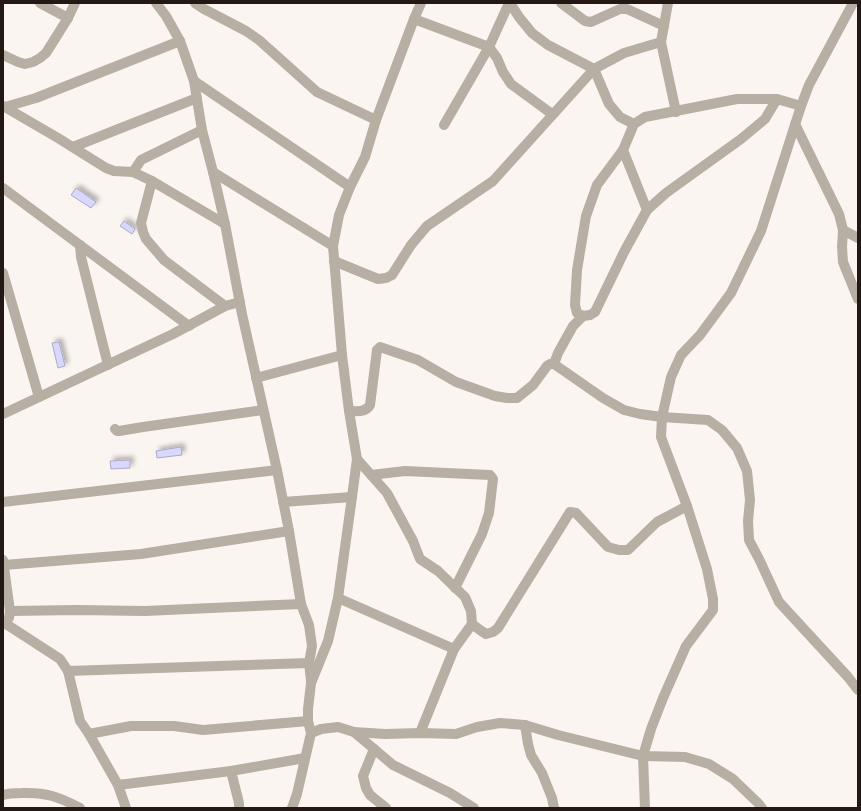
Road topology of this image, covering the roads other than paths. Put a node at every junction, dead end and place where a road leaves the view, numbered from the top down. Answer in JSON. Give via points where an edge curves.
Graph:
{"nodes":[{"id":1,"x":40,"y":3,"type":"edge"},
{"id":2,"x":75,"y":3,"type":"edge"},
{"id":3,"x":156,"y":3,"type":"edge"},
{"id":4,"x":195,"y":3,"type":"edge"},
{"id":5,"x":421,"y":3,"type":"edge"},
{"id":6,"x":509,"y":3,"type":"edge"},
{"id":7,"x":561,"y":3,"type":"edge"},
{"id":8,"x":668,"y":3,"type":"edge"},
{"id":9,"x":853,"y":3,"type":"edge"},
{"id":10,"x":68,"y":18,"type":"junction"},
{"id":11,"x":414,"y":19,"type":"junction"},
{"id":12,"x":664,"y":26,"type":"junction"},
{"id":13,"x":180,"y":41,"type":"junction"},
{"id":14,"x":661,"y":42,"type":"junction"},
{"id":15,"x":489,"y":47,"type":"junction"},
{"id":16,"x":3,"y":55,"type":"edge"},
{"id":17,"x":594,"y":69,"type":"junction"},
{"id":18,"x":194,"y":81,"type":"junction"},
{"id":19,"x":197,"y":98,"type":"junction"},
{"id":20,"x":777,"y":99,"type":"junction"},
{"id":21,"x":801,"y":106,"type":"junction"},
{"id":22,"x":4,"y":107,"type":"edge"},
{"id":23,"x":676,"y":112,"type":"junction"},
{"id":24,"x":552,"y":114,"type":"junction"},
{"id":25,"x":376,"y":120,"type":"junction"},
{"id":26,"x":634,"y":124,"type":"junction"},
{"id":27,"x":795,"y":124,"type":"junction"},
{"id":28,"x":444,"y":125,"type":"dead end"},
{"id":29,"x":202,"y":130,"type":"junction"},
{"id":30,"x":72,"y":147,"type":"junction"},
{"id":31,"x":623,"y":150,"type":"junction"},
{"id":32,"x":133,"y":172,"type":"junction"},
{"id":33,"x":213,"y":172,"type":"junction"},
{"id":34,"x":152,"y":182,"type":"junction"},
{"id":35,"x":350,"y":187,"type":"junction"},
{"id":36,"x":3,"y":188,"type":"edge"},
{"id":37,"x":647,"y":210,"type":"junction"},
{"id":38,"x":225,"y":224,"type":"junction"},
{"id":39,"x":843,"y":230,"type":"junction"},
{"id":40,"x":858,"y":238,"type":"edge"},
{"id":41,"x":80,"y":245,"type":"junction"},
{"id":42,"x":333,"y":246,"type":"junction"},
{"id":43,"x":334,"y":260,"type":"junction"},
{"id":44,"x":3,"y":273,"type":"edge"},
{"id":45,"x":858,"y":299,"type":"edge"},
{"id":46,"x":240,"y":302,"type":"junction"},
{"id":47,"x":225,"y":306,"type":"junction"},
{"id":48,"x":583,"y":316,"type":"junction"},
{"id":49,"x":189,"y":326,"type":"junction"},
{"id":50,"x":342,"y":355,"type":"junction"},
{"id":51,"x":554,"y":364,"type":"junction"},
{"id":52,"x":108,"y":365,"type":"junction"},
{"id":53,"x":256,"y":378,"type":"junction"},
{"id":54,"x":39,"y":397,"type":"junction"},
{"id":55,"x":264,"y":410,"type":"junction"},
{"id":56,"x":349,"y":411,"type":"junction"},
{"id":57,"x":3,"y":414,"type":"edge"},
{"id":58,"x":662,"y":417,"type":"junction"},
{"id":59,"x":115,"y":429,"type":"dead end"},
{"id":60,"x":357,"y":459,"type":"junction"},
{"id":61,"x":277,"y":470,"type":"junction"},
{"id":62,"x":371,"y":475,"type":"junction"},
{"id":63,"x":352,"y":497,"type":"junction"},
{"id":64,"x":3,"y":502,"type":"edge"},
{"id":65,"x":283,"y":502,"type":"junction"},
{"id":66,"x":687,"y":506,"type":"junction"},
{"id":67,"x":290,"y":531,"type":"junction"},
{"id":68,"x":4,"y":563,"type":"edge"},
{"id":69,"x":455,"y":588,"type":"junction"},
{"id":70,"x":338,"y":598,"type":"junction"},
{"id":71,"x":301,"y":604,"type":"junction"},
{"id":72,"x":10,"y":611,"type":"junction"},
{"id":73,"x":6,"y":624,"type":"edge"},
{"id":74,"x":472,"y":624,"type":"junction"},
{"id":75,"x":454,"y":648,"type":"junction"},
{"id":76,"x":309,"y":663,"type":"junction"},
{"id":77,"x":68,"y":671,"type":"junction"},
{"id":78,"x":311,"y":683,"type":"junction"},
{"id":79,"x":858,"y":690,"type":"edge"},
{"id":80,"x":308,"y":721,"type":"junction"},
{"id":81,"x":525,"y":725,"type":"junction"},
{"id":82,"x":354,"y":732,"type":"junction"},
{"id":83,"x":311,"y":733,"type":"junction"},
{"id":84,"x":420,"y":733,"type":"junction"},
{"id":85,"x":89,"y":734,"type":"junction"},
{"id":86,"x":374,"y":748,"type":"junction"},
{"id":87,"x":643,"y":756,"type":"junction"},
{"id":88,"x":305,"y":758,"type":"junction"},
{"id":89,"x":231,"y":771,"type":"junction"},
{"id":90,"x":118,"y":785,"type":"junction"},
{"id":91,"x":3,"y":795,"type":"edge"},
{"id":92,"x":80,"y":808,"type":"edge"},
{"id":93,"x":126,"y":808,"type":"edge"},
{"id":94,"x":240,"y":808,"type":"edge"},
{"id":95,"x":292,"y":808,"type":"edge"},
{"id":96,"x":386,"y":808,"type":"edge"},
{"id":97,"x":474,"y":808,"type":"edge"},
{"id":98,"x":554,"y":808,"type":"edge"},
{"id":99,"x":644,"y":808,"type":"edge"},
{"id":100,"x":762,"y":808,"type":"edge"}],
"edges":[{"from":1,"to":10,"type":"street"},
{"from":2,"to":10,"type":"street"},
{"from":3,"to":13,"type":"street"},
{"from":4,"to":25,"type":"street","via":[[246,30],[317,92]]},
{"from":5,"to":11,"type":"street"},
{"from":6,"to":15,"type":"street"},
{"from":6,"to":17,"type":"street","via":[[532,33]]},
{"from":7,"to":12,"type":"street","via":[[588,22],[620,9],[627,9]]},
{"from":8,"to":12,"type":"street"},
{"from":9,"to":21,"type":"street","via":[[809,85]]},
{"from":10,"to":16,"type":"street","via":[[46,53],[33,62],[25,64]]},
{"from":11,"to":15,"type":"street"},
{"from":11,"to":25,"type":"street"},
{"from":12,"to":14,"type":"street"},
{"from":13,"to":18,"type":"street"},
{"from":13,"to":22,"type":"street","via":[[36,98]]},
{"from":14,"to":17,"type":"street","via":[[624,53]]},
{"from":14,"to":23,"type":"street"},
{"from":15,"to":24,"type":"street","via":[[511,84]]},
{"from":15,"to":28,"type":"street"},
{"from":17,"to":24,"type":"street"},
{"from":17,"to":26,"type":"street","via":[[609,104],[620,117]]},
{"from":18,"to":19,"type":"street"},
{"from":18,"to":35,"type":"street"},
{"from":19,"to":29,"type":"street"},
{"from":19,"to":30,"type":"street"},
{"from":20,"to":21,"type":"street"},
{"from":20,"to":23,"type":"street","via":[[737,100]]},
{"from":20,"to":37,"type":"street","via":[[765,119]]},
{"from":21,"to":27,"type":"street"},
{"from":22,"to":30,"type":"street"},
{"from":23,"to":26,"type":"street","via":[[645,117]]},
{"from":24,"to":43,"type":"street","via":[[493,181],[427,226],[392,274],[378,279]]},
{"from":25,"to":35,"type":"street","via":[[365,157]]},
{"from":26,"to":31,"type":"street"},
{"from":27,"to":39,"type":"street","via":[[839,214]]},
{"from":27,"to":58,"type":"street","via":[[761,231],[731,293],[700,335],[681,355],[672,377]]},
{"from":29,"to":32,"type":"street","via":[[141,160]]},
{"from":29,"to":33,"type":"street"},
{"from":30,"to":32,"type":"street","via":[[106,168]]},
{"from":31,"to":37,"type":"street"},
{"from":31,"to":48,"type":"street","via":[[597,184],[586,216],[577,270],[575,305],[578,313]]},
{"from":32,"to":34,"type":"street"},
{"from":33,"to":38,"type":"street"},
{"from":33,"to":42,"type":"street"},
{"from":34,"to":38,"type":"street"},
{"from":34,"to":47,"type":"street","via":[[141,223],[146,239],[164,260]]},
{"from":35,"to":42,"type":"street","via":[[339,215]]},
{"from":36,"to":41,"type":"street"},
{"from":37,"to":48,"type":"street","via":[[595,312]]},
{"from":38,"to":46,"type":"street"},
{"from":39,"to":40,"type":"street"},
{"from":39,"to":45,"type":"street","via":[[843,262]]},
{"from":41,"to":49,"type":"street"},
{"from":41,"to":52,"type":"street"},
{"from":42,"to":43,"type":"street"},
{"from":43,"to":50,"type":"street"},
{"from":44,"to":54,"type":"street"},
{"from":46,"to":47,"type":"street"},
{"from":46,"to":53,"type":"street"},
{"from":47,"to":49,"type":"street"},
{"from":48,"to":51,"type":"street","via":[[573,326]]},
{"from":49,"to":52,"type":"street"},
{"from":50,"to":53,"type":"street"},
{"from":50,"to":56,"type":"street"},
{"from":51,"to":56,"type":"street","via":[[547,366],[533,385],[517,398],[507,398],[456,382],[418,360],[380,347],[377,350],[370,406],[363,411]]},
{"from":51,"to":58,"type":"street","via":[[624,410]]},
{"from":52,"to":54,"type":"street"},
{"from":53,"to":55,"type":"street"},
{"from":54,"to":57,"type":"street"},
{"from":55,"to":59,"type":"street","via":[[119,431]]},
{"from":55,"to":61,"type":"street"},
{"from":56,"to":60,"type":"street"},
{"from":58,"to":66,"type":"street","via":[[661,437]]},
{"from":58,"to":79,"type":"street","via":[[708,420],[722,430],[737,448],[747,471],[750,500],[749,540],[779,602]]},
{"from":60,"to":62,"type":"street"},
{"from":60,"to":63,"type":"street"},
{"from":61,"to":64,"type":"street"},
{"from":61,"to":65,"type":"street"},
{"from":62,"to":69,"type":"street","via":[[387,493],[420,558]]},
{"from":62,"to":69,"type":"street","via":[[405,471],[492,477],[489,513],[482,534]]},
{"from":63,"to":65,"type":"street"},
{"from":63,"to":70,"type":"street"},
{"from":65,"to":67,"type":"street"},
{"from":66,"to":74,"type":"street","via":[[657,522],[628,550],[608,547],[576,513],[570,512],[498,628],[486,634]]},
{"from":66,"to":87,"type":"street","via":[[707,569],[713,610],[686,646],[663,698]]},
{"from":67,"to":68,"type":"street","via":[[141,554]]},
{"from":67,"to":71,"type":"street"},
{"from":68,"to":72,"type":"street"},
{"from":69,"to":74,"type":"street","via":[[465,597]]},
{"from":70,"to":75,"type":"street"},
{"from":70,"to":78,"type":"street","via":[[328,641]]},
{"from":71,"to":72,"type":"street","via":[[145,611]]},
{"from":71,"to":76,"type":"street","via":[[310,625],[312,646]]},
{"from":72,"to":73,"type":"street"},
{"from":73,"to":77,"type":"street","via":[[60,659]]},
{"from":74,"to":75,"type":"street"},
{"from":75,"to":84,"type":"street"},
{"from":76,"to":77,"type":"street"},
{"from":76,"to":78,"type":"street"},
{"from":77,"to":85,"type":"street","via":[[80,721]]},
{"from":78,"to":80,"type":"street"},
{"from":80,"to":83,"type":"street"},
{"from":80,"to":85,"type":"street","via":[[203,730],[174,726],[131,726]]},
{"from":81,"to":84,"type":"street","via":[[500,723],[456,734]]},
{"from":81,"to":87,"type":"street"},
{"from":81,"to":98,"type":"street","via":[[531,755],[542,773]]},
{"from":82,"to":83,"type":"street","via":[[338,727]]},
{"from":82,"to":84,"type":"street"},
{"from":82,"to":86,"type":"street"},
{"from":83,"to":88,"type":"street"},
{"from":85,"to":90,"type":"street"},
{"from":86,"to":96,"type":"street","via":[[363,776],[370,795]]},
{"from":86,"to":97,"type":"street","via":[[394,765]]},
{"from":87,"to":99,"type":"street"},
{"from":87,"to":100,"type":"street","via":[[685,758],[709,764],[733,779]]},
{"from":88,"to":89,"type":"street"},
{"from":88,"to":95,"type":"street"},
{"from":89,"to":90,"type":"street"},
{"from":89,"to":94,"type":"street"},
{"from":90,"to":93,"type":"street"},
{"from":91,"to":92,"type":"street","via":[[45,794],[61,798]]}]}
